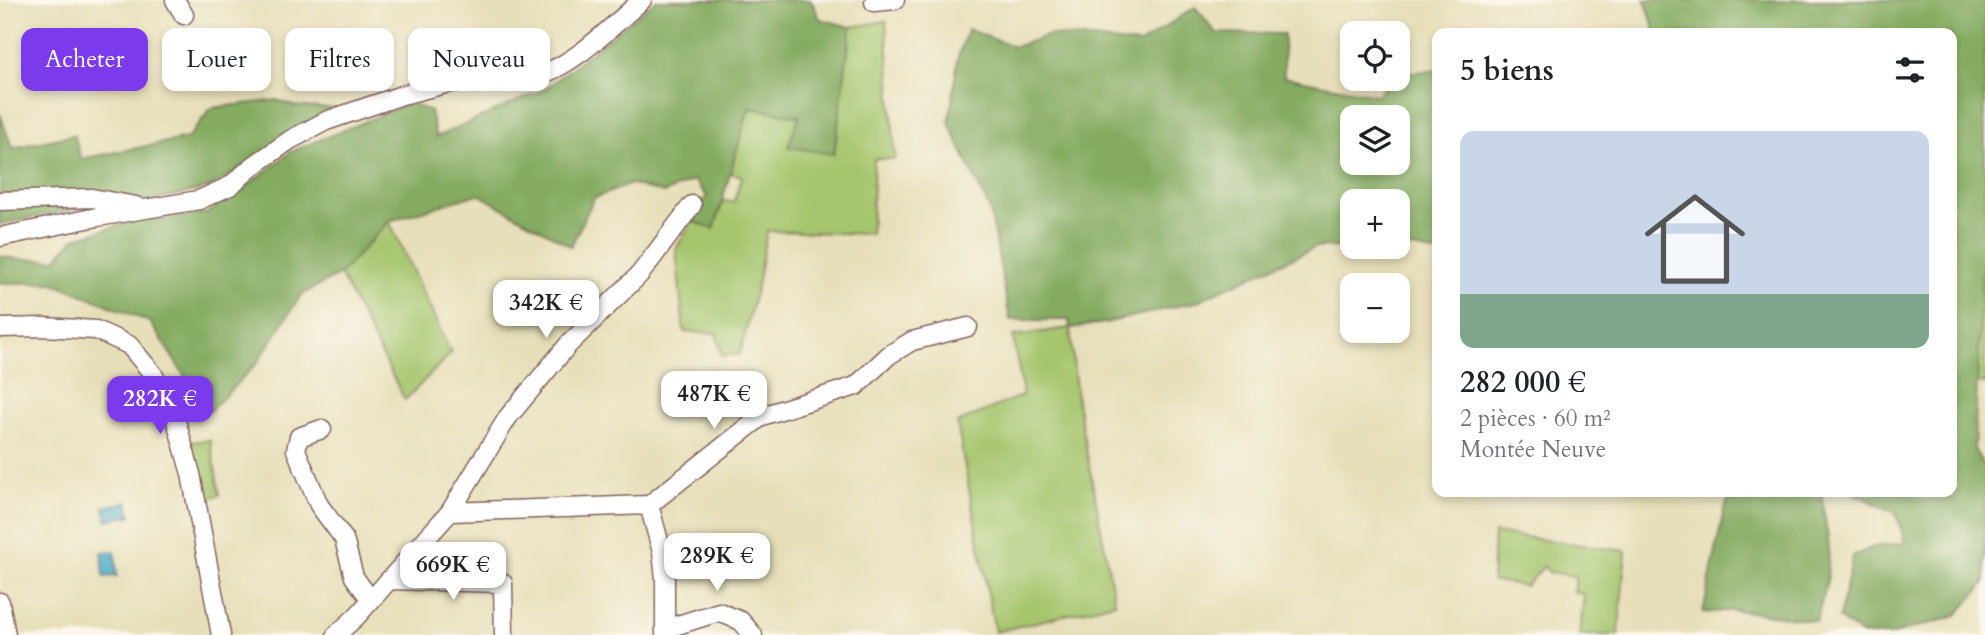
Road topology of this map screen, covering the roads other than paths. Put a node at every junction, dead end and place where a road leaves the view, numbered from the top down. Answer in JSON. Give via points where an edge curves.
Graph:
{"nodes":[{"id":1,"x":642,"y":0,"type":"edge"},
{"id":2,"x":895,"y":0,"type":"edge"},
{"id":3,"x":874,"y":2,"type":"edge"},
{"id":4,"x":0,"y":201,"type":"edge"},
{"id":5,"x":692,"y":205,"type":"dead end"},
{"id":6,"x":147,"y":209,"type":"junction"},
{"id":7,"x":0,"y":237,"type":"edge"},
{"id":8,"x":968,"y":327,"type":"dead end"},
{"id":9,"x":0,"y":328,"type":"edge"},
{"id":10,"x":322,"y":429,"type":"dead end"},
{"id":11,"x":649,"y":505,"type":"junction"},
{"id":12,"x":450,"y":512,"type":"junction"},
{"id":13,"x":389,"y":580,"type":"junction"},
{"id":14,"x":371,"y":600,"type":"junction"},
{"id":15,"x":0,"y":602,"type":"edge"},
{"id":16,"x":665,"y":632,"type":"edge"},
{"id":17,"x":6,"y":635,"type":"edge"},
{"id":18,"x":221,"y":635,"type":"edge"},
{"id":19,"x":336,"y":635,"type":"edge"},
{"id":20,"x":504,"y":635,"type":"edge"},
{"id":21,"x":753,"y":635,"type":"edge"}],
"edges":[{"from":1,"to":6,"type":"street","via":[[545,75],[449,83],[402,95],[326,121],[290,140],[230,186],[199,200]]},
{"from":2,"to":3,"type":"street"},
{"from":4,"to":6,"type":"street","via":[[92,198]]},
{"from":5,"to":12,"type":"street","via":[[640,274],[568,345],[508,417]]},
{"from":6,"to":7,"type":"street"},
{"from":8,"to":11,"type":"street","via":[[912,341],[856,386],[762,416]]},
{"from":9,"to":18,"type":"street","via":[[96,330],[129,345],[153,374],[175,417],[191,474]]},
{"from":10,"to":14,"type":"street","via":[[299,437],[296,450],[319,505],[344,539],[354,577]]},
{"from":11,"to":12,"type":"street"},
{"from":11,"to":16,"type":"street","via":[[662,552]]},
{"from":12,"to":13,"type":"street"},
{"from":13,"to":14,"type":"street"},
{"from":13,"to":20,"type":"street","via":[[503,583]]},
{"from":14,"to":19,"type":"street"},
{"from":15,"to":17,"type":"street"},
{"from":16,"to":21,"type":"street","via":[[719,612],[741,621]]}]}
